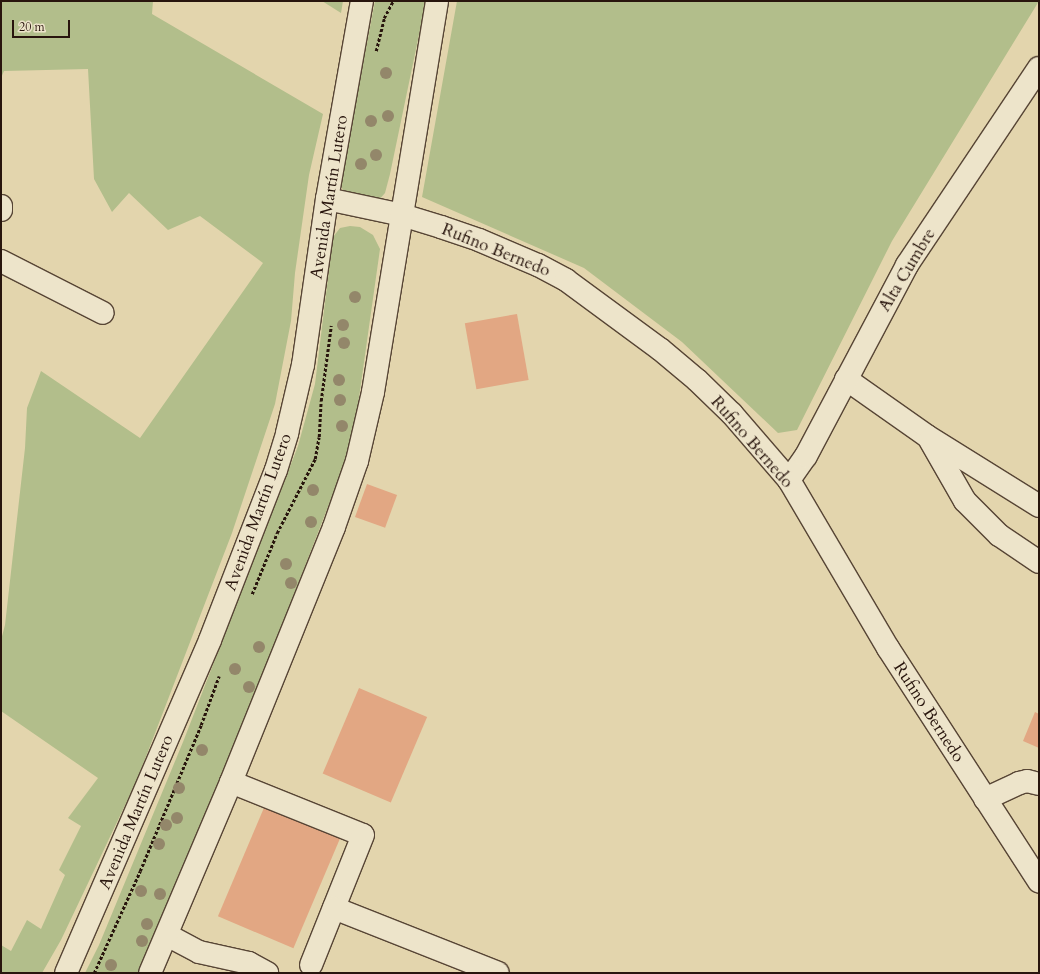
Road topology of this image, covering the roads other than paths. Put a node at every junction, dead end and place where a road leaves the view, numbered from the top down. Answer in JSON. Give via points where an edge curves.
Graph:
{"nodes":[{"id":1,"x":362,"y":1,"type":"edge"},
{"id":2,"x":437,"y":1,"type":"edge"},
{"id":3,"x":1039,"y":68,"type":"edge"},
{"id":4,"x":327,"y":198,"type":"junction"},
{"id":5,"x":1,"y":206,"type":"edge"},
{"id":6,"x":1,"y":210,"type":"edge"},
{"id":7,"x":402,"y":215,"type":"junction"},
{"id":8,"x":1,"y":262,"type":"edge"},
{"id":9,"x":103,"y":313,"type":"dead end"},
{"id":10,"x":846,"y":379,"type":"junction"},
{"id":11,"x":927,"y":436,"type":"junction"},
{"id":12,"x":789,"y":480,"type":"junction"},
{"id":13,"x":1039,"y":506,"type":"edge"},
{"id":14,"x":1039,"y":562,"type":"edge"},
{"id":15,"x":231,"y":782,"type":"junction"},
{"id":16,"x":1039,"y":784,"type":"edge"},
{"id":17,"x":985,"y":799,"type":"junction"},
{"id":18,"x":1039,"y":881,"type":"edge"},
{"id":19,"x":334,"y":908,"type":"junction"},
{"id":20,"x":167,"y":934,"type":"junction"},
{"id":21,"x":311,"y":965,"type":"dead end"},
{"id":22,"x":66,"y":973,"type":"edge"},
{"id":23,"x":150,"y":973,"type":"edge"},
{"id":24,"x":267,"y":973,"type":"edge"},
{"id":25,"x":498,"y":973,"type":"edge"}],
"edges":[{"from":1,"to":4,"type":"street","name":"Avenida Martín Lutero"},
{"from":2,"to":7,"type":"street"},
{"from":3,"to":10,"type":"street","name":"Alta Cumbre","via":[[907,265]]},
{"from":4,"to":7,"type":"street","name":"Rufino Bernedo"},
{"from":4,"to":22,"type":"street","name":"Avenida Martín Lutero","via":[[303,365],[276,470],[210,640]]},
{"from":5,"to":6,"type":"street"},
{"from":7,"to":12,"type":"street","name":"Rufino Bernedo","via":[[479,240],[566,280],[660,348],[697,380],[732,414]]},
{"from":7,"to":15,"type":"street","via":[[373,392],[356,461],[334,527]]},
{"from":8,"to":9,"type":"street"},
{"from":10,"to":11,"type":"street"},
{"from":10,"to":12,"type":"street","name":"Alta Cumbre","via":[[806,456]]},
{"from":11,"to":13,"type":"street"},
{"from":11,"to":14,"type":"street","via":[[965,502],[1000,535]]},
{"from":12,"to":17,"type":"street","name":"Rufino Bernedo","via":[[888,648]]},
{"from":15,"to":19,"type":"street","via":[[363,835]]},
{"from":15,"to":20,"type":"street"},
{"from":16,"to":17,"type":"street","via":[[1027,781],[1019,783]]},
{"from":17,"to":18,"type":"street","name":"Rufino Bernedo"},
{"from":19,"to":21,"type":"street"},
{"from":19,"to":25,"type":"street"},
{"from":20,"to":23,"type":"street"},
{"from":20,"to":24,"type":"street","via":[[199,952],[249,963]]}]}
